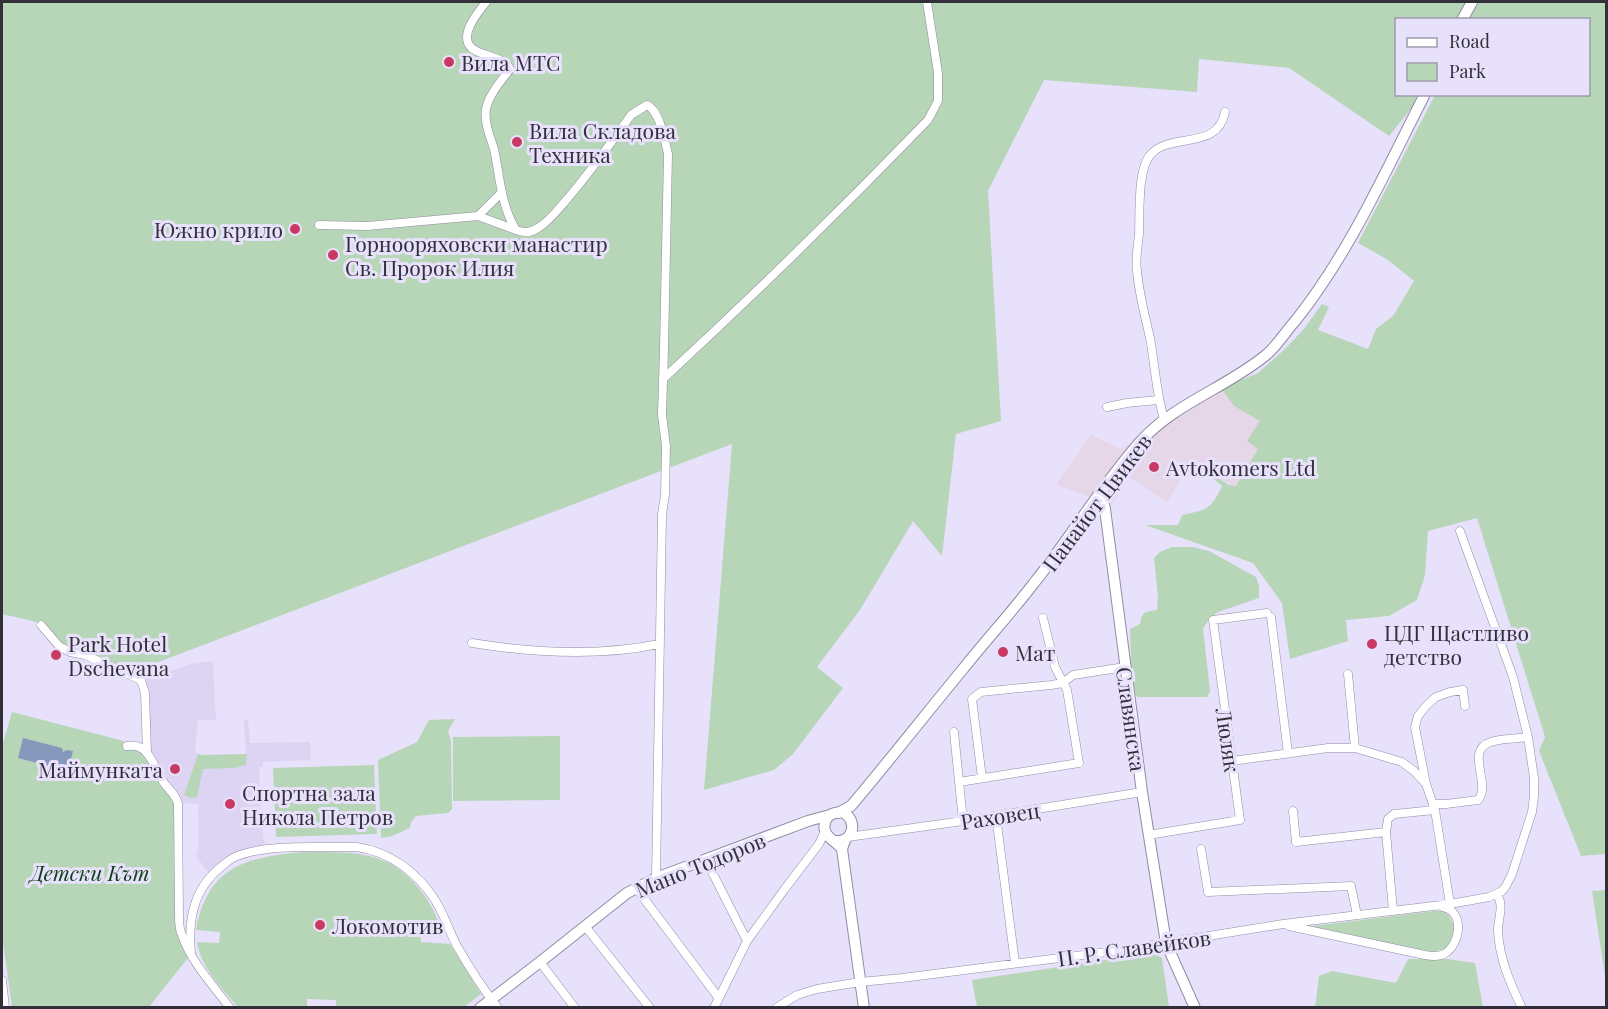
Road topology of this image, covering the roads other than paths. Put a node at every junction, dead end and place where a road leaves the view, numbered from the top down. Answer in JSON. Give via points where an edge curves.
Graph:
{"nodes":[{"id":1,"x":486,"y":2,"type":"edge"},
{"id":2,"x":927,"y":2,"type":"edge"},
{"id":3,"x":1472,"y":2,"type":"edge"},
{"id":4,"x":1463,"y":18,"type":"edge"},
{"id":5,"x":1424,"y":96,"type":"edge"},
{"id":6,"x":1225,"y":112,"type":"dead end"},
{"id":7,"x":502,"y":192,"type":"junction"},
{"id":8,"x":478,"y":216,"type":"junction"},
{"id":9,"x":319,"y":225,"type":"dead end"},
{"id":10,"x":516,"y":230,"type":"junction"},
{"id":11,"x":663,"y":380,"type":"junction"},
{"id":12,"x":1158,"y":400,"type":"junction"},
{"id":13,"x":1107,"y":407,"type":"dead end"},
{"id":14,"x":1164,"y":419,"type":"junction"},
{"id":15,"x":1098,"y":495,"type":"junction"},
{"id":16,"x":1460,"y":531,"type":"dead end"},
{"id":17,"x":1043,"y":618,"type":"dead end"},
{"id":18,"x":41,"y":625,"type":"dead end"},
{"id":19,"x":472,"y":643,"type":"dead end"},
{"id":20,"x":659,"y":644,"type":"junction"},
{"id":21,"x":1125,"y":667,"type":"junction"},
{"id":22,"x":1348,"y":674,"type":"dead end"},
{"id":23,"x":1063,"y":683,"type":"junction"},
{"id":24,"x":1465,"y":706,"type":"dead end"},
{"id":25,"x":954,"y":732,"type":"dead end"},
{"id":26,"x":1528,"y":737,"type":"junction"},
{"id":27,"x":126,"y":746,"type":"dead end"},
{"id":28,"x":1355,"y":748,"type":"junction"},
{"id":29,"x":147,"y":753,"type":"junction"},
{"id":30,"x":1288,"y":753,"type":"junction"},
{"id":31,"x":1232,"y":761,"type":"junction"},
{"id":32,"x":982,"y":778,"type":"junction"},
{"id":33,"x":959,"y":782,"type":"junction"},
{"id":34,"x":1426,"y":784,"type":"junction"},
{"id":35,"x":1142,"y":792,"type":"junction"},
{"id":36,"x":1434,"y":807,"type":"junction"},
{"id":37,"x":1293,"y":812,"type":"dead end"},
{"id":38,"x":996,"y":816,"type":"junction"},
{"id":39,"x":963,"y":821,"type":"junction"},
{"id":40,"x":840,"y":831,"type":"junction"},
{"id":41,"x":1386,"y":832,"type":"junction"},
{"id":42,"x":1148,"y":835,"type":"junction"},
{"id":43,"x":1201,"y":849,"type":"dead end"},
{"id":44,"x":706,"y":860,"type":"junction"},
{"id":45,"x":656,"y":878,"type":"junction"},
{"id":46,"x":636,"y":888,"type":"junction"},
{"id":47,"x":1496,"y":894,"type":"junction"},
{"id":48,"x":1450,"y":904,"type":"junction"},
{"id":49,"x":1439,"y":906,"type":"junction"},
{"id":50,"x":1393,"y":911,"type":"junction"},
{"id":51,"x":1357,"y":915,"type":"junction"},
{"id":52,"x":1283,"y":924,"type":"junction"},
{"id":53,"x":585,"y":926,"type":"junction"},
{"id":54,"x":747,"y":941,"type":"junction"},
{"id":55,"x":1166,"y":943,"type":"junction"},
{"id":56,"x":191,"y":954,"type":"junction"},
{"id":57,"x":540,"y":962,"type":"junction"},
{"id":58,"x":1015,"y":963,"type":"junction"},
{"id":59,"x":2,"y":980,"type":"edge"},
{"id":60,"x":860,"y":982,"type":"junction"},
{"id":61,"x":718,"y":997,"type":"junction"},
{"id":62,"x":495,"y":1003,"type":"edge"},
{"id":63,"x":5,"y":1008,"type":"edge"},
{"id":64,"x":230,"y":1008,"type":"edge"},
{"id":65,"x":480,"y":1008,"type":"edge"},
{"id":66,"x":575,"y":1008,"type":"edge"},
{"id":67,"x":650,"y":1008,"type":"edge"},
{"id":68,"x":714,"y":1008,"type":"edge"},
{"id":69,"x":776,"y":1008,"type":"edge"},
{"id":70,"x":864,"y":1008,"type":"edge"},
{"id":71,"x":1195,"y":1008,"type":"edge"},
{"id":72,"x":1522,"y":1008,"type":"edge"}],
"edges":[{"from":1,"to":7,"type":"street","via":[[468,29],[467,41],[475,51],[502,61],[510,69],[486,111]]},
{"from":2,"to":11,"type":"street","via":[[938,82],[938,101],[928,120]]},
{"from":3,"to":4,"type":"street"},
{"from":5,"to":14,"type":"street","name":"Панайот Цвикев","via":[[1351,241],[1316,295],[1267,354]]},
{"from":6,"to":12,"type":"street","via":[[1219,128],[1210,134],[1158,148],[1148,158],[1141,181],[1136,267]]},
{"from":7,"to":8,"type":"street"},
{"from":7,"to":10,"type":"street"},
{"from":8,"to":9,"type":"street","via":[[367,226]]},
{"from":8,"to":10,"type":"street"},
{"from":10,"to":11,"type":"street","via":[[532,231],[544,223],[632,115],[647,105],[653,109],[668,154]]},
{"from":11,"to":20,"type":"street","via":[[666,446]]},
{"from":12,"to":13,"type":"street"},
{"from":12,"to":14,"type":"street"},
{"from":14,"to":15,"type":"street","name":"Панайот Цвикев","via":[[1138,444]]},
{"from":15,"to":21,"type":"street","name":"Славянска","via":[[1105,509]]},
{"from":15,"to":40,"type":"street","name":"Панайот Цвикев","via":[[1034,584],[852,806]]},
{"from":16,"to":26,"type":"street","via":[[1513,677]]},
{"from":17,"to":23,"type":"street"},
{"from":18,"to":29,"type":"street","via":[[59,646],[141,680]]},
{"from":19,"to":20,"type":"street","via":[[562,652],[635,649]]},
{"from":20,"to":45,"type":"street"},
{"from":21,"to":23,"type":"street","via":[[1073,675]]},
{"from":21,"to":35,"type":"street","name":"Славянска"},
{"from":22,"to":28,"type":"street"},
{"from":23,"to":32,"type":"street","via":[[981,692],[972,699]]},
{"from":23,"to":32,"type":"street","via":[[1068,690],[1079,763]]},
{"from":24,"to":34,"type":"street","via":[[1463,690],[1450,692],[1436,698],[1418,716],[1415,727]]},
{"from":25,"to":33,"type":"street"},
{"from":26,"to":36,"type":"street","via":[[1489,742],[1481,748],[1478,756],[1483,790],[1478,800]]},
{"from":26,"to":47,"type":"street","via":[[1534,778],[1532,813],[1512,874]]},
{"from":27,"to":29,"type":"street","via":[[134,745]]},
{"from":28,"to":30,"type":"street"},
{"from":28,"to":34,"type":"street","via":[[1402,762]]},
{"from":29,"to":56,"type":"street","via":[[178,803],[179,916],[181,934]]},
{"from":30,"to":31,"type":"street"},
{"from":30,"to":31,"type":"street","name":"Люляк","via":[[1269,615],[1213,620]]},
{"from":31,"to":42,"type":"street","name":"Люляк","via":[[1240,820]]},
{"from":32,"to":33,"type":"street"},
{"from":33,"to":39,"type":"street"},
{"from":34,"to":36,"type":"street"},
{"from":35,"to":38,"type":"street","name":"Раховец"},
{"from":35,"to":42,"type":"street","name":"Славянска"},
{"from":36,"to":41,"type":"street","via":[[1394,814],[1388,819]]},
{"from":36,"to":48,"type":"street"},
{"from":37,"to":41,"type":"street","via":[[1296,842]]},
{"from":38,"to":39,"type":"street","name":"Раховец"},
{"from":38,"to":58,"type":"street"},
{"from":39,"to":40,"type":"street","name":"Раховец"},
{"from":40,"to":44,"type":"street","name":"Мано Тодоров","via":[[813,820]]},
{"from":40,"to":54,"type":"street","via":[[819,844]]},
{"from":40,"to":60,"type":"street"},
{"from":41,"to":50,"type":"street"},
{"from":42,"to":55,"type":"street","name":"Славянска"},
{"from":43,"to":51,"type":"street","via":[[1208,892],[1351,886]]},
{"from":44,"to":45,"type":"street","name":"Мано Тодоров"},
{"from":44,"to":54,"type":"street"},
{"from":45,"to":46,"type":"street","name":"Мано Тодоров"},
{"from":46,"to":53,"type":"street","name":"Мано Тодоров"},
{"from":46,"to":61,"type":"street"},
{"from":47,"to":48,"type":"street","name":"П. Р. Славейков"},
{"from":47,"to":72,"type":"street","via":[[1501,903],[1499,942]]},
{"from":48,"to":49,"type":"street","name":"П. Р. Славейков"},
{"from":49,"to":50,"type":"street","name":"П. Р. Славейков"},
{"from":49,"to":52,"type":"street","via":[[1449,908],[1455,915],[1459,933],[1451,949],[1442,955],[1425,955]]},
{"from":50,"to":51,"type":"street","name":"П. Р. Славейков"},
{"from":51,"to":52,"type":"street","name":"П. Р. Славейков"},
{"from":52,"to":55,"type":"street","name":"П. Р. Славейков"},
{"from":53,"to":57,"type":"street","name":"Мано Тодоров"},
{"from":53,"to":67,"type":"street"},
{"from":54,"to":61,"type":"street"},
{"from":55,"to":58,"type":"street","name":"П. Р. Славейков"},
{"from":55,"to":71,"type":"street","name":"Славянска"},
{"from":56,"to":62,"type":"street","via":[[190,933],[200,891],[210,875],[235,856],[267,849],[369,849],[399,862],[420,880]]},
{"from":56,"to":64,"type":"street"},
{"from":57,"to":62,"type":"street","name":"Мано Тодоров"},
{"from":57,"to":66,"type":"street"},
{"from":58,"to":60,"type":"street","name":"П. Р. Славейков"},
{"from":59,"to":63,"type":"street"},
{"from":60,"to":69,"type":"street","name":"П. Р. Славейков","via":[[796,995]]},
{"from":60,"to":70,"type":"street"},
{"from":61,"to":68,"type":"street"},
{"from":62,"to":65,"type":"street","name":"Мано Тодоров"}]}
